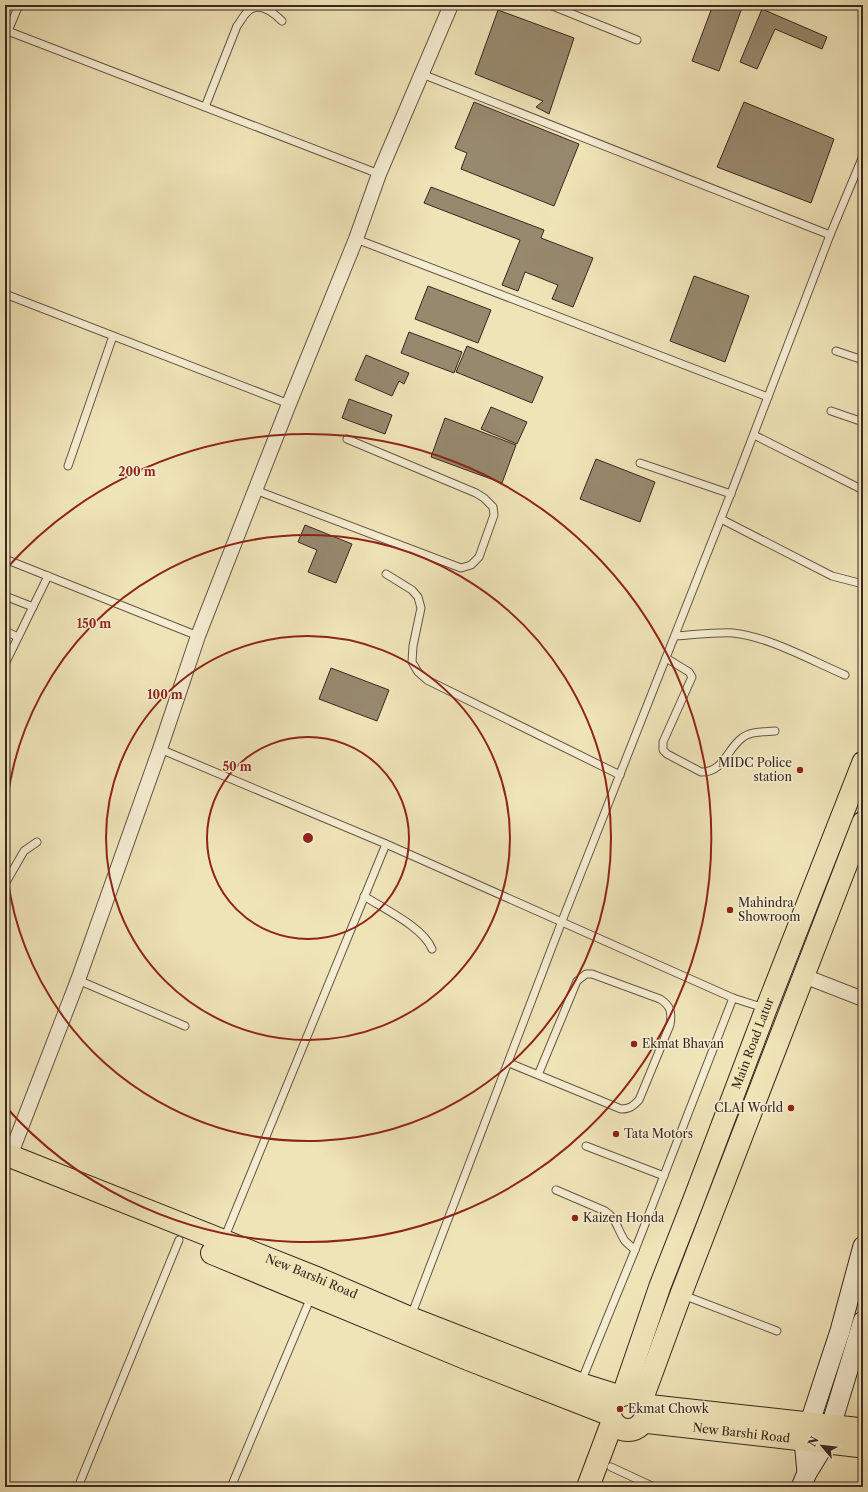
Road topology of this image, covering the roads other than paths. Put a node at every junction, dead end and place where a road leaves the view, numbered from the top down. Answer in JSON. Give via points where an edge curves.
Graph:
{"nodes":[{"id":1,"x":19,"y":5,"type":"edge"},
{"id":2,"x":451,"y":5,"type":"edge"},
{"id":3,"x":550,"y":5,"type":"edge"},
{"id":4,"x":282,"y":21,"type":"dead end"},
{"id":5,"x":6,"y":31,"type":"edge"},
{"id":6,"x":637,"y":40,"type":"dead end"},
{"id":7,"x":422,"y":74,"type":"junction"},
{"id":8,"x":205,"y":107,"type":"junction"},
{"id":9,"x":863,"y":156,"type":"edge"},
{"id":10,"x":379,"y":174,"type":"junction"},
{"id":11,"x":830,"y":235,"type":"junction"},
{"id":12,"x":356,"y":239,"type":"junction"},
{"id":13,"x":5,"y":294,"type":"edge"},
{"id":14,"x":113,"y":336,"type":"junction"},
{"id":15,"x":836,"y":351,"type":"dead end"},
{"id":16,"x":863,"y":360,"type":"edge"},
{"id":17,"x":768,"y":397,"type":"junction"},
{"id":18,"x":289,"y":404,"type":"junction"},
{"id":19,"x":831,"y":410,"type":"dead end"},
{"id":20,"x":863,"y":422,"type":"edge"},
{"id":21,"x":754,"y":435,"type":"junction"},
{"id":22,"x":347,"y":439,"type":"dead end"},
{"id":23,"x":640,"y":462,"type":"dead end"},
{"id":24,"x":68,"y":466,"type":"dead end"},
{"id":25,"x":255,"y":490,"type":"junction"},
{"id":26,"x":863,"y":490,"type":"edge"},
{"id":27,"x":731,"y":494,"type":"junction"},
{"id":28,"x":721,"y":519,"type":"junction"},
{"id":29,"x":5,"y":559,"type":"edge"},
{"id":30,"x":386,"y":574,"type":"dead end"},
{"id":31,"x":48,"y":576,"type":"junction"},
{"id":32,"x":863,"y":584,"type":"edge"},
{"id":33,"x":5,"y":596,"type":"edge"},
{"id":34,"x":33,"y":607,"type":"junction"},
{"id":35,"x":5,"y":631,"type":"edge"},
{"id":36,"x":198,"y":636,"type":"junction"},
{"id":37,"x":675,"y":636,"type":"junction"},
{"id":38,"x":18,"y":637,"type":"junction"},
{"id":39,"x":666,"y":658,"type":"junction"},
{"id":40,"x":5,"y":664,"type":"edge"},
{"id":41,"x":844,"y":675,"type":"dead end"},
{"id":42,"x":775,"y":731,"type":"dead end"},
{"id":43,"x":160,"y":748,"type":"junction"},
{"id":44,"x":863,"y":762,"type":"edge"},
{"id":45,"x":620,"y":775,"type":"junction"},
{"id":46,"x":863,"y":822,"type":"edge"},
{"id":47,"x":37,"y":842,"type":"dead end"},
{"id":48,"x":386,"y":844,"type":"junction"},
{"id":49,"x":5,"y":884,"type":"edge"},
{"id":50,"x":364,"y":896,"type":"junction"},
{"id":51,"x":562,"y":922,"type":"junction"},
{"id":52,"x":432,"y":949,"type":"dead end"},
{"id":53,"x":804,"y":976,"type":"junction"},
{"id":54,"x":78,"y":980,"type":"junction"},
{"id":55,"x":733,"y":998,"type":"junction"},
{"id":56,"x":863,"y":999,"type":"edge"},
{"id":57,"x":766,"y":1009,"type":"junction"},
{"id":58,"x":185,"y":1026,"type":"dead end"},
{"id":59,"x":508,"y":1063,"type":"junction"},
{"id":60,"x":538,"y":1075,"type":"junction"},
{"id":61,"x":586,"y":1146,"type":"dead end"},
{"id":62,"x":7,"y":1160,"type":"edge"},
{"id":63,"x":664,"y":1176,"type":"junction"},
{"id":64,"x":556,"y":1190,"type":"dead end"},
{"id":65,"x":179,"y":1240,"type":"junction"},
{"id":66,"x":223,"y":1241,"type":"junction"},
{"id":67,"x":863,"y":1246,"type":"edge"},
{"id":68,"x":635,"y":1250,"type":"junction"},
{"id":69,"x":313,"y":1294,"type":"junction"},
{"id":70,"x":681,"y":1294,"type":"junction"},
{"id":71,"x":408,"y":1325,"type":"junction"},
{"id":72,"x":777,"y":1331,"type":"dead end"},
{"id":73,"x":862,"y":1333,"type":"edge"},
{"id":74,"x":580,"y":1384,"type":"junction"},
{"id":75,"x":627,"y":1411,"type":"junction"},
{"id":76,"x":863,"y":1429,"type":"edge"},
{"id":77,"x":806,"y":1431,"type":"junction"},
{"id":78,"x":829,"y":1434,"type":"junction"},
{"id":79,"x":863,"y":1447,"type":"edge"},
{"id":80,"x":611,"y":1467,"type":"junction"},
{"id":81,"x":804,"y":1480,"type":"edge"},
{"id":82,"x":78,"y":1487,"type":"edge"},
{"id":83,"x":231,"y":1487,"type":"edge"},
{"id":84,"x":588,"y":1487,"type":"edge"},
{"id":85,"x":603,"y":1487,"type":"edge"},
{"id":86,"x":654,"y":1487,"type":"edge"}],
"edges":[{"from":1,"to":5,"type":"lane"},
{"from":2,"to":7,"type":"street"},
{"from":3,"to":6,"type":"lane"},
{"from":4,"to":8,"type":"lane","via":[[274,13],[260,7],[251,9],[244,16],[237,26]]},
{"from":5,"to":8,"type":"lane"},
{"from":7,"to":10,"type":"street"},
{"from":7,"to":11,"type":"lane"},
{"from":8,"to":10,"type":"lane"},
{"from":9,"to":11,"type":"lane"},
{"from":10,"to":12,"type":"street"},
{"from":11,"to":17,"type":"lane"},
{"from":12,"to":17,"type":"lane"},
{"from":12,"to":18,"type":"street"},
{"from":13,"to":14,"type":"lane"},
{"from":14,"to":18,"type":"lane"},
{"from":14,"to":24,"type":"lane"},
{"from":15,"to":16,"type":"lane"},
{"from":17,"to":21,"type":"lane"},
{"from":18,"to":25,"type":"street"},
{"from":19,"to":20,"type":"lane"},
{"from":21,"to":26,"type":"lane"},
{"from":21,"to":27,"type":"lane"},
{"from":22,"to":25,"type":"lane","via":[[476,492],[484,498],[493,507],[494,515],[479,557],[471,565],[461,568]]},
{"from":23,"to":27,"type":"lane"},
{"from":25,"to":36,"type":"street"},
{"from":27,"to":28,"type":"lane"},
{"from":28,"to":32,"type":"lane","via":[[832,576]]},
{"from":28,"to":37,"type":"lane"},
{"from":29,"to":31,"type":"lane"},
{"from":30,"to":45,"type":"lane","via":[[412,590],[418,597],[421,608],[412,662],[427,680]]},
{"from":31,"to":34,"type":"lane"},
{"from":31,"to":36,"type":"lane"},
{"from":33,"to":34,"type":"lane"},
{"from":34,"to":38,"type":"lane"},
{"from":35,"to":38,"type":"lane"},
{"from":36,"to":43,"type":"street"},
{"from":37,"to":39,"type":"lane"},
{"from":37,"to":41,"type":"lane","via":[[731,633],[765,640]]},
{"from":38,"to":40,"type":"lane"},
{"from":39,"to":42,"type":"lane","via":[[689,672],[692,677],[663,742],[663,750],[667,754],[701,772],[707,772],[718,767],[741,738],[748,734]]},
{"from":39,"to":45,"type":"lane"},
{"from":43,"to":48,"type":"lane"},
{"from":43,"to":54,"type":"street"},
{"from":44,"to":57,"type":"main road","name":"Main Road Latur"},
{"from":45,"to":51,"type":"lane"},
{"from":46,"to":53,"type":"main road","name":"Main Road Latur"},
{"from":47,"to":49,"type":"lane","via":[[24,851]]},
{"from":48,"to":50,"type":"lane"},
{"from":48,"to":51,"type":"lane"},
{"from":50,"to":52,"type":"lane","via":[[418,930]]},
{"from":50,"to":66,"type":"lane"},
{"from":51,"to":55,"type":"lane"},
{"from":51,"to":59,"type":"lane"},
{"from":53,"to":56,"type":"street"},
{"from":53,"to":70,"type":"main road","name":"Main Road Latur"},
{"from":54,"to":58,"type":"lane"},
{"from":54,"to":62,"type":"street"},
{"from":55,"to":57,"type":"lane"},
{"from":55,"to":63,"type":"lane"},
{"from":57,"to":75,"type":"main road","name":"Main Road Latur","via":[[660,1286]]},
{"from":59,"to":60,"type":"lane"},
{"from":59,"to":71,"type":"lane"},
{"from":60,"to":60,"type":"lane","via":[[581,976],[592,974],[660,998],[670,1008],[670,1025],[642,1093],[639,1100],[628,1109],[621,1109]]},
{"from":61,"to":63,"type":"lane"},
{"from":62,"to":65,"type":"highway","name":"New Barshi Road"},
{"from":62,"to":66,"type":"highway","name":"New Barshi Road"},
{"from":63,"to":68,"type":"lane"},
{"from":64,"to":68,"type":"lane","via":[[605,1210],[615,1219],[625,1241]]},
{"from":65,"to":69,"type":"highway","name":"New Barshi Road"},
{"from":65,"to":82,"type":"lane"},
{"from":66,"to":71,"type":"highway","name":"New Barshi Road","via":[[319,1279]]},
{"from":67,"to":77,"type":"street","via":[[840,1330]]},
{"from":68,"to":74,"type":"lane"},
{"from":69,"to":71,"type":"highway","name":"New Barshi Road"},
{"from":69,"to":83,"type":"lane"},
{"from":70,"to":72,"type":"lane"},
{"from":70,"to":75,"type":"main road","name":"Main Road Latur"},
{"from":71,"to":74,"type":"highway","name":"New Barshi Road"},
{"from":71,"to":75,"type":"highway","name":"New Barshi Road","via":[[468,1359]]},
{"from":73,"to":78,"type":"street"},
{"from":74,"to":75,"type":"highway","name":"New Barshi Road"},
{"from":75,"to":77,"type":"main road","name":"New Barshi Road"},
{"from":75,"to":80,"type":"highway"},
{"from":75,"to":84,"type":"highway"},
{"from":76,"to":78,"type":"main road","name":"New Barshi Road"},
{"from":77,"to":78,"type":"main road","name":"New Barshi Road"},
{"from":77,"to":81,"type":"street"},
{"from":78,"to":79,"type":"main road","name":"New Barshi Road"},
{"from":78,"to":81,"type":"street"},
{"from":80,"to":85,"type":"highway"},
{"from":80,"to":86,"type":"lane"}]}
